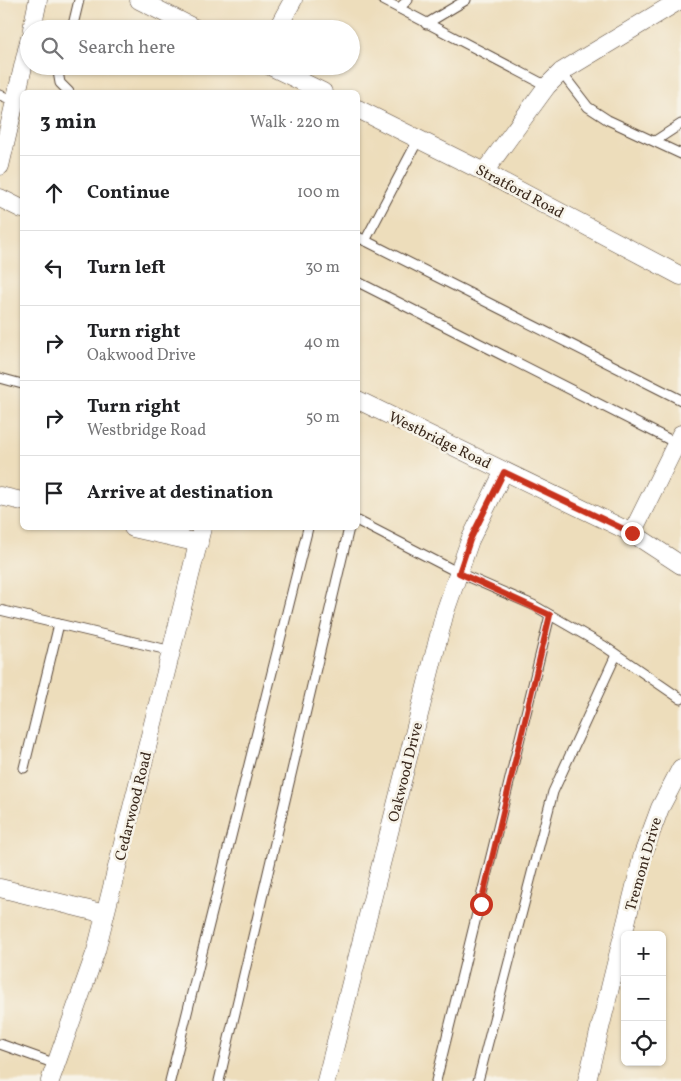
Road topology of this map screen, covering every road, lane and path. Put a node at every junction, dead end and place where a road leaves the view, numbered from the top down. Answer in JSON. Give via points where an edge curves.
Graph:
{"nodes":[{"id":1,"x":38,"y":0,"type":"edge"},
{"id":2,"x":80,"y":0,"type":"edge"},
{"id":3,"x":139,"y":0,"type":"edge"},
{"id":4,"x":294,"y":0,"type":"edge"},
{"id":5,"x":383,"y":0,"type":"edge"},
{"id":6,"x":408,"y":0,"type":"edge"},
{"id":7,"x":466,"y":0,"type":"edge"},
{"id":8,"x":680,"y":0,"type":"edge"},
{"id":9,"x":398,"y":8,"type":"junction"},
{"id":10,"x":34,"y":20,"type":"edge"},
{"id":11,"x":74,"y":20,"type":"edge"},
{"id":12,"x":178,"y":20,"type":"edge"},
{"id":13,"x":282,"y":20,"type":"edge"},
{"id":14,"x":426,"y":24,"type":"junction"},
{"id":15,"x":20,"y":64,"type":"edge"},
{"id":16,"x":561,"y":72,"type":"junction"},
{"id":17,"x":59,"y":75,"type":"edge"},
{"id":18,"x":288,"y":75,"type":"edge"},
{"id":19,"x":547,"y":86,"type":"junction"},
{"id":20,"x":68,"y":90,"type":"edge"},
{"id":21,"x":319,"y":90,"type":"edge"},
{"id":22,"x":7,"y":98,"type":"edge"},
{"id":23,"x":360,"y":111,"type":"edge"},
{"id":24,"x":681,"y":124,"type":"edge"},
{"id":25,"x":418,"y":140,"type":"junction"},
{"id":26,"x":655,"y":141,"type":"junction"},
{"id":27,"x":681,"y":154,"type":"edge"},
{"id":28,"x":1,"y":157,"type":"edge"},
{"id":29,"x":484,"y":172,"type":"junction"},
{"id":30,"x":0,"y":198,"type":"edge"},
{"id":31,"x":20,"y":208,"type":"edge"},
{"id":32,"x":361,"y":239,"type":"edge"},
{"id":33,"x":681,"y":276,"type":"edge"},
{"id":34,"x":360,"y":283,"type":"edge"},
{"id":35,"x":0,"y":378,"type":"edge"},
{"id":36,"x":20,"y":383,"type":"edge"},
{"id":37,"x":681,"y":400,"type":"edge"},
{"id":38,"x":360,"y":401,"type":"edge"},
{"id":39,"x":679,"y":440,"type":"edge"},
{"id":40,"x":504,"y":472,"type":"junction"},
{"id":41,"x":0,"y":496,"type":"edge"},
{"id":42,"x":20,"y":501,"type":"edge"},
{"id":43,"x":360,"y":522,"type":"edge"},
{"id":44,"x":152,"y":530,"type":"edge"},
{"id":45,"x":308,"y":530,"type":"edge"},
{"id":46,"x":349,"y":530,"type":"edge"},
{"id":47,"x":632,"y":533,"type":"junction"},
{"id":48,"x":200,"y":535,"type":"edge"},
{"id":49,"x":681,"y":565,"type":"edge"},
{"id":50,"x":459,"y":573,"type":"junction"},
{"id":51,"x":0,"y":611,"type":"edge"},
{"id":52,"x":550,"y":615,"type":"junction"},
{"id":53,"x":59,"y":624,"type":"junction"},
{"id":54,"x":172,"y":651,"type":"junction"},
{"id":55,"x":616,"y":655,"type":"junction"},
{"id":56,"x":681,"y":700,"type":"edge"},
{"id":57,"x":24,"y":768,"type":"dead end"},
{"id":58,"x":681,"y":768,"type":"edge"},
{"id":59,"x":0,"y":888,"type":"edge"},
{"id":60,"x":105,"y":914,"type":"junction"},
{"id":61,"x":0,"y":1044,"type":"edge"},
{"id":62,"x":56,"y":1064,"type":"junction"},
{"id":63,"x":50,"y":1081,"type":"edge"},
{"id":64,"x":170,"y":1081,"type":"edge"},
{"id":65,"x":219,"y":1081,"type":"edge"},
{"id":66,"x":326,"y":1081,"type":"edge"},
{"id":67,"x":436,"y":1081,"type":"edge"},
{"id":68,"x":478,"y":1081,"type":"edge"},
{"id":69,"x":587,"y":1081,"type":"edge"}],
"edges":[{"from":1,"to":10,"type":"street"},
{"from":2,"to":11,"type":"lane"},
{"from":3,"to":12,"type":"street"},
{"from":4,"to":13,"type":"street"},
{"from":5,"to":9,"type":"lane"},
{"from":6,"to":9,"type":"lane"},
{"from":7,"to":14,"type":"lane"},
{"from":8,"to":16,"type":"street"},
{"from":9,"to":14,"type":"lane"},
{"from":14,"to":19,"type":"lane"},
{"from":15,"to":22,"type":"street"},
{"from":16,"to":19,"type":"street"},
{"from":16,"to":26,"type":"lane","via":[[588,107],[608,120]]},
{"from":17,"to":20,"type":"lane","via":[[60,83]]},
{"from":18,"to":21,"type":"street"},
{"from":19,"to":29,"type":"street"},
{"from":22,"to":28,"type":"street"},
{"from":23,"to":25,"type":"street","name":"Stratford Road"},
{"from":24,"to":26,"type":"lane"},
{"from":25,"to":29,"type":"street","name":"Stratford Road"},
{"from":25,"to":32,"type":"lane"},
{"from":26,"to":27,"type":"lane"},
{"from":29,"to":33,"type":"street","name":"Stratford Road"},
{"from":30,"to":31,"type":"street"},
{"from":32,"to":37,"type":"lane"},
{"from":34,"to":39,"type":"lane"},
{"from":35,"to":36,"type":"lane"},
{"from":38,"to":40,"type":"street","name":"Westbridge Road"},
{"from":39,"to":47,"type":"street"},
{"from":40,"to":47,"type":"street","name":"Westbridge Road"},
{"from":40,"to":50,"type":"street","name":"Oakwood Drive","via":[[470,540]]},
{"from":41,"to":42,"type":"street"},
{"from":43,"to":50,"type":"lane"},
{"from":44,"to":48,"type":"street"},
{"from":45,"to":64,"type":"lane"},
{"from":46,"to":65,"type":"lane"},
{"from":47,"to":49,"type":"street","name":"Westbridge Road"},
{"from":48,"to":54,"type":"street","name":"Cedarwood Road"},
{"from":50,"to":52,"type":"lane"},
{"from":50,"to":66,"type":"street","name":"Oakwood Drive","via":[[443,621]]},
{"from":51,"to":53,"type":"lane"},
{"from":52,"to":55,"type":"lane"},
{"from":52,"to":67,"type":"lane"},
{"from":53,"to":54,"type":"lane"},
{"from":53,"to":57,"type":"lane"},
{"from":54,"to":60,"type":"street","name":"Cedarwood Road"},
{"from":55,"to":56,"type":"lane"},
{"from":55,"to":68,"type":"lane","via":[[553,792]]},
{"from":58,"to":69,"type":"street","name":"Tremont Drive","via":[[660,808],[644,854]]},
{"from":59,"to":60,"type":"street"},
{"from":60,"to":62,"type":"street","name":"Cedarwood Road","via":[[96,951]]},
{"from":61,"to":62,"type":"lane"},
{"from":62,"to":63,"type":"street","name":"Cedarwood Road"}]}
